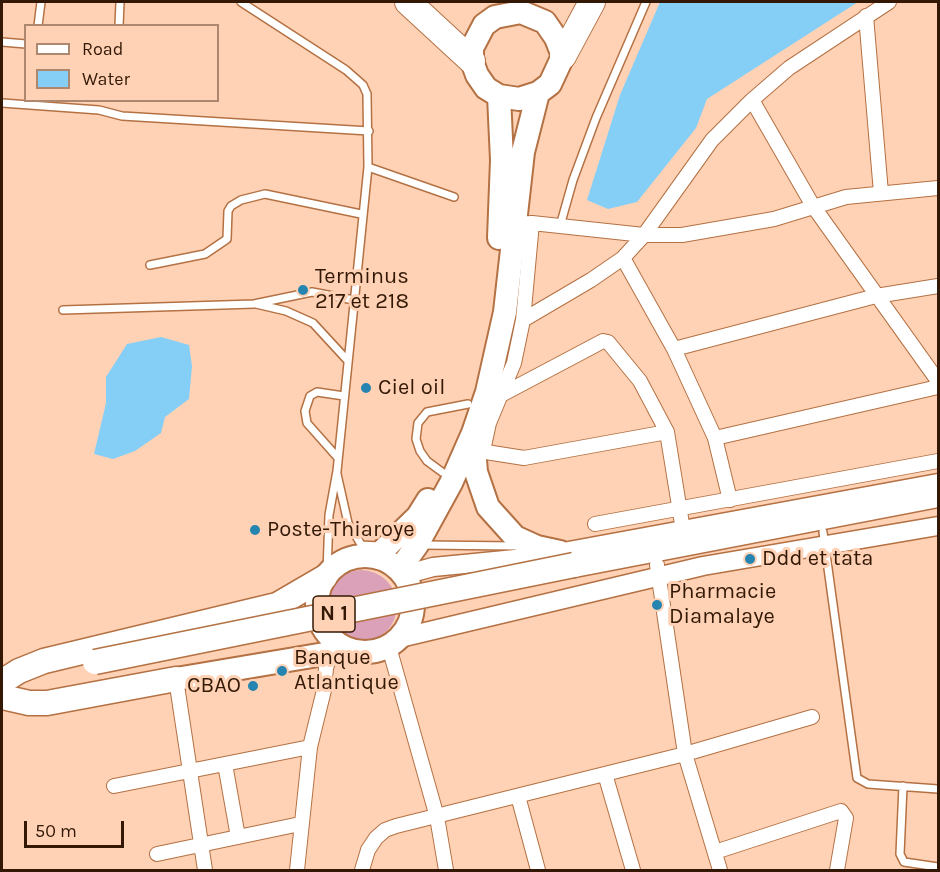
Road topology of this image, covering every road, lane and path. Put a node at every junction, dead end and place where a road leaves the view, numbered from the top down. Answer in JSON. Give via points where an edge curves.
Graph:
{"nodes":[{"id":1,"x":41,"y":2,"type":"edge"},
{"id":2,"x":120,"y":2,"type":"edge"},
{"id":3,"x":241,"y":2,"type":"edge"},
{"id":4,"x":408,"y":2,"type":"edge"},
{"id":5,"x":592,"y":2,"type":"edge"},
{"id":6,"x":646,"y":2,"type":"edge"},
{"id":7,"x":889,"y":2,"type":"edge"},
{"id":8,"x":510,"y":7,"type":"edge"},
{"id":9,"x":544,"y":12,"type":"edge"},
{"id":10,"x":866,"y":16,"type":"junction"},
{"id":11,"x":38,"y":24,"type":"edge"},
{"id":12,"x":118,"y":24,"type":"edge"},
{"id":13,"x":2,"y":42,"type":"edge"},
{"id":14,"x":24,"y":44,"type":"edge"},
{"id":15,"x":563,"y":56,"type":"junction"},
{"id":16,"x":472,"y":60,"type":"junction"},
{"id":17,"x":538,"y":93,"type":"junction"},
{"id":18,"x":499,"y":96,"type":"junction"},
{"id":19,"x":752,"y":100,"type":"junction"},
{"id":20,"x":2,"y":103,"type":"edge"},
{"id":21,"x":369,"y":130,"type":"junction"},
{"id":22,"x":368,"y":167,"type":"junction"},
{"id":23,"x":939,"y":188,"type":"edge"},
{"id":24,"x":881,"y":193,"type":"junction"},
{"id":25,"x":454,"y":197,"type":"dead end"},
{"id":26,"x":813,"y":206,"type":"junction"},
{"id":27,"x":361,"y":214,"type":"junction"},
{"id":28,"x":523,"y":223,"type":"junction"},
{"id":29,"x":560,"y":226,"type":"junction"},
{"id":30,"x":644,"y":236,"type":"junction"},
{"id":31,"x":623,"y":258,"type":"junction"},
{"id":32,"x":150,"y":265,"type":"dead end"},
{"id":33,"x":939,"y":286,"type":"edge"},
{"id":34,"x":876,"y":296,"type":"junction"},
{"id":35,"x":354,"y":300,"type":"junction"},
{"id":36,"x":254,"y":303,"type":"junction"},
{"id":37,"x":63,"y":310,"type":"dead end"},
{"id":38,"x":523,"y":320,"type":"junction"},
{"id":39,"x":674,"y":349,"type":"junction"},
{"id":40,"x":348,"y":361,"type":"junction"},
{"id":41,"x":939,"y":381,"type":"edge"},
{"id":42,"x":939,"y":387,"type":"edge"},
{"id":43,"x":501,"y":395,"type":"junction"},
{"id":44,"x":344,"y":396,"type":"junction"},
{"id":45,"x":468,"y":404,"type":"junction"},
{"id":46,"x":667,"y":432,"type":"junction"},
{"id":47,"x":473,"y":433,"type":"junction"},
{"id":48,"x":715,"y":438,"type":"junction"},
{"id":49,"x":338,"y":458,"type":"junction"},
{"id":50,"x":939,"y":461,"type":"edge"},
{"id":51,"x":337,"y":471,"type":"junction"},
{"id":52,"x":442,"y":472,"type":"junction"},
{"id":53,"x":939,"y":483,"type":"edge"},
{"id":54,"x":939,"y":495,"type":"edge"},
{"id":55,"x":730,"y":500,"type":"junction"},
{"id":56,"x":682,"y":508,"type":"junction"},
{"id":57,"x":939,"y":512,"type":"edge"},
{"id":58,"x":595,"y":524,"type":"dead end"},
{"id":59,"x":939,"y":526,"type":"edge"},
{"id":60,"x":683,"y":530,"type":"junction"},
{"id":61,"x":824,"y":539,"type":"junction"},
{"id":62,"x":537,"y":547,"type":"junction"},
{"id":63,"x":388,"y":549,"type":"junction"},
{"id":64,"x":655,"y":558,"type":"junction"},
{"id":65,"x":570,"y":566,"type":"junction"},
{"id":66,"x":402,"y":573,"type":"junction"},
{"id":67,"x":326,"y":575,"type":"junction"},
{"id":68,"x":394,"y":643,"type":"junction"},
{"id":69,"x":338,"y":649,"type":"junction"},
{"id":70,"x":176,"y":679,"type":"junction"},
{"id":71,"x":3,"y":690,"type":"edge"},
{"id":72,"x":812,"y":717,"type":"dead end"},
{"id":73,"x":310,"y":747,"type":"junction"},
{"id":74,"x":685,"y":754,"type":"junction"},
{"id":75,"x":225,"y":764,"type":"junction"},
{"id":76,"x":191,"y":770,"type":"junction"},
{"id":77,"x":605,"y":774,"type":"junction"},
{"id":78,"x":114,"y":786,"type":"dead end"},
{"id":79,"x":903,"y":786,"type":"junction"},
{"id":80,"x":939,"y":789,"type":"edge"},
{"id":81,"x":518,"y":796,"type":"junction"},
{"id":82,"x":437,"y":818,"type":"junction"},
{"id":83,"x":300,"y":824,"type":"junction"},
{"id":84,"x":238,"y":837,"type":"junction"},
{"id":85,"x":200,"y":844,"type":"junction"},
{"id":86,"x":715,"y":852,"type":"junction"},
{"id":87,"x":157,"y":854,"type":"dead end"},
{"id":88,"x":939,"y":867,"type":"edge"},
{"id":89,"x":205,"y":870,"type":"edge"},
{"id":90,"x":297,"y":870,"type":"edge"},
{"id":91,"x":362,"y":870,"type":"edge"},
{"id":92,"x":446,"y":870,"type":"edge"},
{"id":93,"x":538,"y":870,"type":"edge"},
{"id":94,"x":633,"y":870,"type":"edge"},
{"id":95,"x":720,"y":870,"type":"edge"},
{"id":96,"x":837,"y":870,"type":"edge"}],
"edges":[{"from":1,"to":11,"type":"lane"},
{"from":2,"to":12,"type":"lane"},
{"from":3,"to":21,"type":"lane","via":[[356,77],[367,94]]},
{"from":4,"to":16,"type":"highway"},
{"from":5,"to":15,"type":"highway"},
{"from":6,"to":29,"type":"lane","via":[[596,118]]},
{"from":7,"to":10,"type":"street"},
{"from":8,"to":9,"type":"main road","via":[[533,15]]},
{"from":8,"to":16,"type":"main road","via":[[481,30],[472,48]]},
{"from":9,"to":15,"type":"main road"},
{"from":10,"to":19,"type":"street","via":[[789,68]]},
{"from":10,"to":24,"type":"street"},
{"from":13,"to":14,"type":"lane"},
{"from":15,"to":17,"type":"main road","via":[[550,84]]},
{"from":16,"to":18,"type":"main road","via":[[486,88]]},
{"from":17,"to":18,"type":"main road","via":[[519,99]]},
{"from":17,"to":28,"type":"main road","via":[[523,152]]},
{"from":18,"to":45,"type":"main road","via":[[502,160],[498,248],[487,329]]},
{"from":19,"to":26,"type":"street"},
{"from":19,"to":30,"type":"street","via":[[693,163]]},
{"from":20,"to":21,"type":"lane","via":[[99,110],[122,116]]},
{"from":21,"to":22,"type":"lane"},
{"from":22,"to":25,"type":"lane"},
{"from":22,"to":27,"type":"lane"},
{"from":23,"to":24,"type":"street"},
{"from":24,"to":26,"type":"street"},
{"from":26,"to":30,"type":"street","via":[[712,232]]},
{"from":26,"to":34,"type":"street"},
{"from":27,"to":32,"type":"lane","via":[[265,194],[231,206],[227,239],[205,254]]},
{"from":27,"to":35,"type":"lane"},
{"from":28,"to":29,"type":"street"},
{"from":28,"to":38,"type":"street"},
{"from":28,"to":47,"type":"main road","via":[[500,342]]},
{"from":29,"to":30,"type":"street"},
{"from":30,"to":31,"type":"street"},
{"from":31,"to":38,"type":"street"},
{"from":31,"to":39,"type":"street"},
{"from":33,"to":34,"type":"street"},
{"from":34,"to":39,"type":"street"},
{"from":34,"to":41,"type":"street"},
{"from":35,"to":36,"type":"lane","via":[[312,292]]},
{"from":35,"to":40,"type":"lane"},
{"from":36,"to":37,"type":"lane"},
{"from":36,"to":40,"type":"lane","via":[[313,322]]},
{"from":38,"to":43,"type":"street","via":[[514,363]]},
{"from":39,"to":48,"type":"street"},
{"from":40,"to":44,"type":"lane"},
{"from":42,"to":48,"type":"street"},
{"from":43,"to":46,"type":"street","via":[[603,341],[608,342],[640,381]]},
{"from":43,"to":46,"type":"street","via":[[484,446],[486,452],[494,454],[524,458]]},
{"from":44,"to":49,"type":"lane"},
{"from":44,"to":49,"type":"lane","via":[[317,392],[310,396],[305,411],[307,423]]},
{"from":45,"to":52,"type":"main road"},
{"from":45,"to":52,"type":"lane","via":[[427,412],[418,423],[416,439],[420,450]]},
{"from":46,"to":56,"type":"street"},
{"from":47,"to":62,"type":"main road","via":[[476,472],[488,507],[515,537]]},
{"from":47,"to":63,"type":"main road","via":[[450,483]]},
{"from":48,"to":55,"type":"street"},
{"from":49,"to":51,"type":"lane"},
{"from":50,"to":55,"type":"street"},
{"from":51,"to":63,"type":"lane","via":[[348,523]]},
{"from":51,"to":67,"type":"lane","via":[[329,515]]},
{"from":52,"to":63,"type":"main road","via":[[418,516]]},
{"from":53,"to":60,"type":"street"},
{"from":54,"to":64,"type":"highway","number":"N 1"},
{"from":55,"to":56,"type":"street"},
{"from":56,"to":58,"type":"street"},
{"from":56,"to":60,"type":"street"},
{"from":57,"to":61,"type":"highway","number":"N 1"},
{"from":59,"to":61,"type":"street"},
{"from":60,"to":64,"type":"street"},
{"from":61,"to":64,"type":"highway","number":"N 1"},
{"from":61,"to":79,"type":"lane","via":[[857,778],[868,784]]},
{"from":62,"to":63,"type":"lane"},
{"from":62,"to":65,"type":"main road"},
{"from":63,"to":66,"type":"main road"},
{"from":63,"to":66,"type":"main road"},
{"from":63,"to":67,"type":"main road","via":[[353,557]]},
{"from":64,"to":65,"type":"highway","number":"N 1"},
{"from":64,"to":68,"type":"street"},
{"from":64,"to":74,"type":"street"},
{"from":65,"to":66,"type":"street","via":[[497,562]]},
{"from":65,"to":71,"type":"highway","number":"N 1","bridge":true},
{"from":66,"to":68,"type":"main road","via":[[411,587],[413,615]]},
{"from":67,"to":69,"type":"main road","via":[[317,597],[318,618]]},
{"from":67,"to":71,"type":"highway","via":[[277,605],[44,661],[19,671]]},
{"from":68,"to":69,"type":"main road","via":[[376,652]]},
{"from":68,"to":82,"type":"street"},
{"from":69,"to":70,"type":"main road"},
{"from":69,"to":73,"type":"street"},
{"from":70,"to":71,"type":"highway","via":[[47,703],[29,703]]},
{"from":70,"to":76,"type":"street"},
{"from":72,"to":74,"type":"street"},
{"from":73,"to":75,"type":"street"},
{"from":73,"to":83,"type":"street"},
{"from":74,"to":77,"type":"street"},
{"from":74,"to":86,"type":"street"},
{"from":75,"to":76,"type":"street"},
{"from":75,"to":84,"type":"street"},
{"from":76,"to":78,"type":"street"},
{"from":76,"to":85,"type":"street"},
{"from":77,"to":81,"type":"street"},
{"from":77,"to":94,"type":"street"},
{"from":79,"to":80,"type":"lane"},
{"from":79,"to":88,"type":"lane","via":[[900,854],[904,862]]},
{"from":81,"to":82,"type":"street"},
{"from":81,"to":93,"type":"street"},
{"from":82,"to":91,"type":"street","via":[[385,830],[368,850]]},
{"from":82,"to":92,"type":"street"},
{"from":83,"to":84,"type":"street"},
{"from":83,"to":90,"type":"street"},
{"from":84,"to":85,"type":"street"},
{"from":85,"to":87,"type":"street"},
{"from":85,"to":89,"type":"street"},
{"from":86,"to":95,"type":"street"},
{"from":86,"to":96,"type":"street","via":[[841,811],[846,818]]}]}
